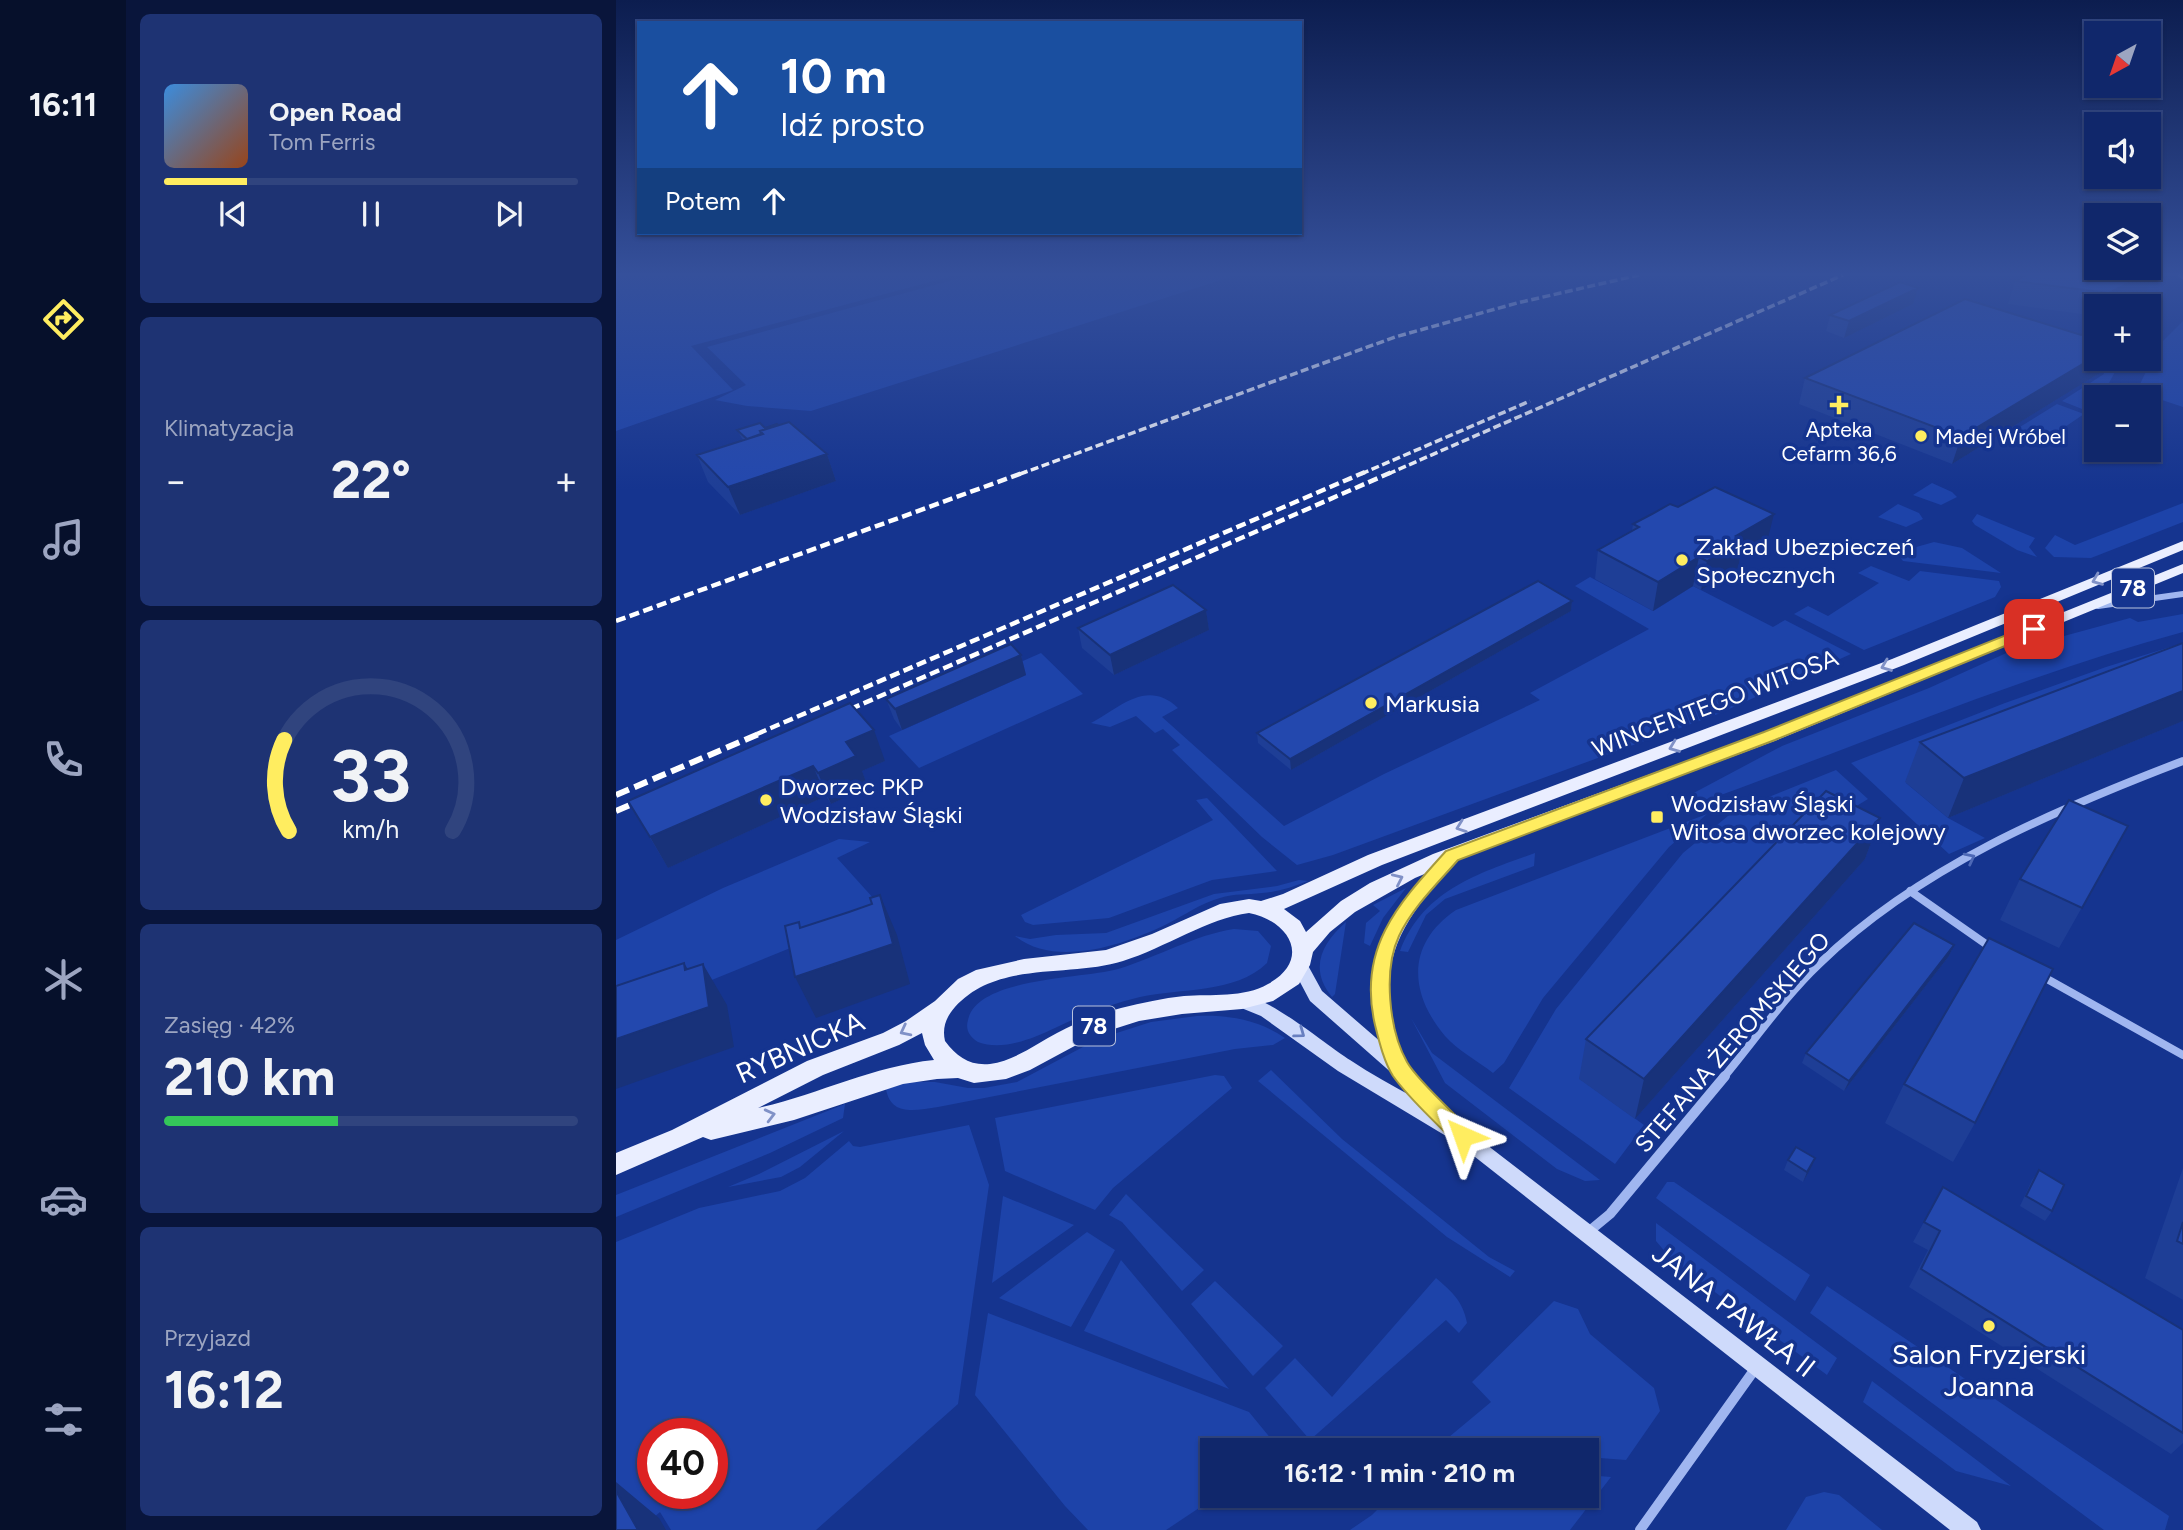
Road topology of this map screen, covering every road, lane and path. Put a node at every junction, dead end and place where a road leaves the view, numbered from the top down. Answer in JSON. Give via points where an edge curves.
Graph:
{"nodes":[{"id":1,"x":2183,"y":545,"type":"edge"},
{"id":2,"x":2183,"y":568,"type":"edge"},
{"id":3,"x":2183,"y":594,"type":"edge"},
{"id":4,"x":2083,"y":608,"type":"junction"},
{"id":5,"x":2183,"y":761,"type":"edge"},
{"id":6,"x":1452,"y":855,"type":"junction"},
{"id":7,"x":1910,"y":891,"type":"junction"},
{"id":8,"x":1265,"y":907,"type":"junction"},
{"id":9,"x":2002,"y":954,"type":"edge"},
{"id":10,"x":1301,"y":957,"type":"junction"},
{"id":11,"x":2025,"y":967,"type":"edge"},
{"id":12,"x":1240,"y":1000,"type":"junction"},
{"id":13,"x":942,"y":1006,"type":"junction"},
{"id":14,"x":2183,"y":1055,"type":"edge"},
{"id":15,"x":957,"y":1069,"type":"junction"},
{"id":16,"x":1400,"y":1070,"type":"junction"},
{"id":17,"x":1463,"y":1136,"type":"junction"},
{"id":18,"x":680,"y":1137,"type":"junction"},
{"id":19,"x":616,"y":1164,"type":"edge"},
{"id":20,"x":1587,"y":1234,"type":"junction"},
{"id":21,"x":1757,"y":1365,"type":"junction"},
{"id":22,"x":1640,"y":1530,"type":"edge"},
{"id":23,"x":1969,"y":1530,"type":"edge"}],
"edges":[{"from":1,"to":8,"type":"main road","name":"WINCENTEGO WITOSA","number":"78","one_way":true,"via":[[1898,662],[1375,860]]},
{"from":2,"to":4,"type":"main road","name":"WINCENTEGO WITOSA","number":"78"},
{"from":3,"to":4,"type":"street"},
{"from":4,"to":6,"type":"main road","name":"WINCENTEGO WITOSA","number":"78","via":[[1770,736]]},
{"from":7,"to":5,"type":"street","name":"STEFANA ŻEROMSKIEGO","one_way":true,"via":[[2043,821]]},
{"from":10,"to":6,"type":"main road","name":"WINCENTEGO WITOSA","number":"78","one_way":true,"via":[[1321,927],[1346,908],[1382,886]]},
{"from":6,"to":16,"type":"street","via":[[1402,915],[1384,951],[1380,1006]]},
{"from":7,"to":9,"type":"street"},
{"from":7,"to":20,"type":"street","name":"STEFANA ŻEROMSKIEGO","via":[[1817,965],[1611,1214]]},
{"from":8,"to":10,"type":"main road","via":[[1294,925],[1300,936]]},
{"from":8,"to":13,"type":"main road","number":"78","via":[[1226,908],[1165,937],[1104,958],[989,974],[954,993]]},
{"from":10,"to":12,"type":"main road","number":"78","via":[[1289,980],[1278,989]]},
{"from":10,"to":16,"type":"street","name":"JANA PAWŁA II","via":[[1315,996]]},
{"from":11,"to":14,"type":"street"},
{"from":12,"to":15,"type":"main road","number":"78","via":[[1122,1016],[1014,1067],[976,1073]]},
{"from":12,"to":17,"type":"street","name":"JANA PAWŁA II","one_way":true,"via":[[1267,1011],[1344,1066]]},
{"from":13,"to":15,"type":"main road","via":[[933,1038]]},
{"from":13,"to":18,"type":"main road","name":"RYBNICKA","number":"78","one_way":true,"via":[[914,1027],[815,1068]]},
{"from":18,"to":15,"type":"main road","name":"RYBNICKA","number":"78","one_way":true,"via":[[819,1102],[898,1074],[924,1068]]},
{"from":16,"to":17,"type":"street","name":"JANA PAWŁA II"},
{"from":17,"to":20,"type":"street","name":"JANA PAWŁA II"},
{"from":18,"to":19,"type":"main road","name":"RYBNICKA","number":"78"},
{"from":20,"to":21,"type":"street","name":"JANA PAWŁA II"},
{"from":21,"to":22,"type":"street"},
{"from":21,"to":23,"type":"street","name":"JANA PAWŁA II"}]}
